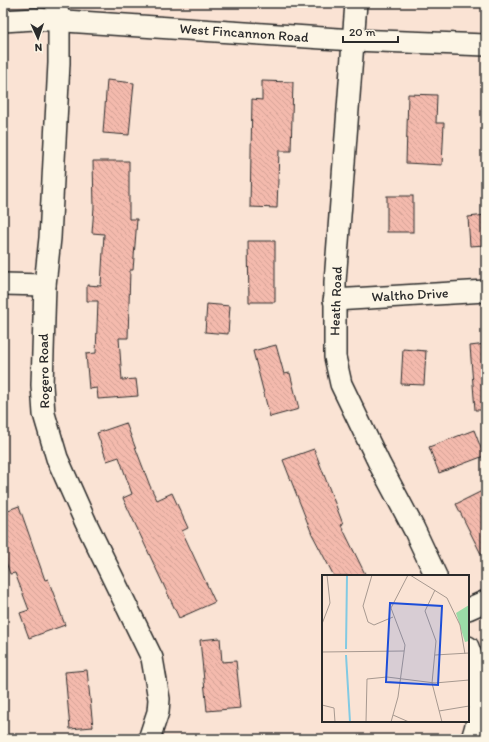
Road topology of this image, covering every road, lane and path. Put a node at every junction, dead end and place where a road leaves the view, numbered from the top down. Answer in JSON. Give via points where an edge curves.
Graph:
{"nodes":[{"id":1,"x":356,"y":3,"type":"edge"},
{"id":2,"x":58,"y":12,"type":"edge"},
{"id":3,"x":3,"y":21,"type":"edge"},
{"id":4,"x":353,"y":40,"type":"junction"},
{"id":5,"x":486,"y":46,"type":"edge"},
{"id":6,"x":3,"y":284,"type":"edge"},
{"id":7,"x":45,"y":285,"type":"junction"},
{"id":8,"x":486,"y":291,"type":"edge"},
{"id":9,"x":334,"y":300,"type":"junction"},
{"id":10,"x":436,"y":575,"type":"edge"},
{"id":11,"x":486,"y":601,"type":"edge"},
{"id":12,"x":469,"y":609,"type":"edge"},
{"id":13,"x":469,"y":650,"type":"edge"},
{"id":14,"x":149,"y":739,"type":"edge"},
{"id":15,"x":472,"y":739,"type":"edge"}],
"edges":[{"from":1,"to":4,"type":"street","name":"Heath Road"},
{"from":2,"to":3,"type":"street","name":"West Fincannon Road","via":[[35,19]]},
{"from":2,"to":4,"type":"street","name":"West Fincannon Road"},
{"from":2,"to":7,"type":"street","name":"Rogero Road","via":[[59,63],[50,238]]},
{"from":4,"to":5,"type":"street","name":"West Fincannon Road"},
{"from":4,"to":9,"type":"street","name":"Heath Road"},
{"from":6,"to":7,"type":"street"},
{"from":7,"to":14,"type":"street","name":"Rogero Road","via":[[42,385],[44,414],[57,458],[152,658],[159,699],[158,712]]},
{"from":8,"to":9,"type":"street","name":"Waltho Drive"},
{"from":9,"to":10,"type":"street","name":"Heath Road","via":[[335,357],[341,384]]},
{"from":11,"to":12,"type":"street"},
{"from":13,"to":15,"type":"street","via":[[477,674],[480,696]]}]}
